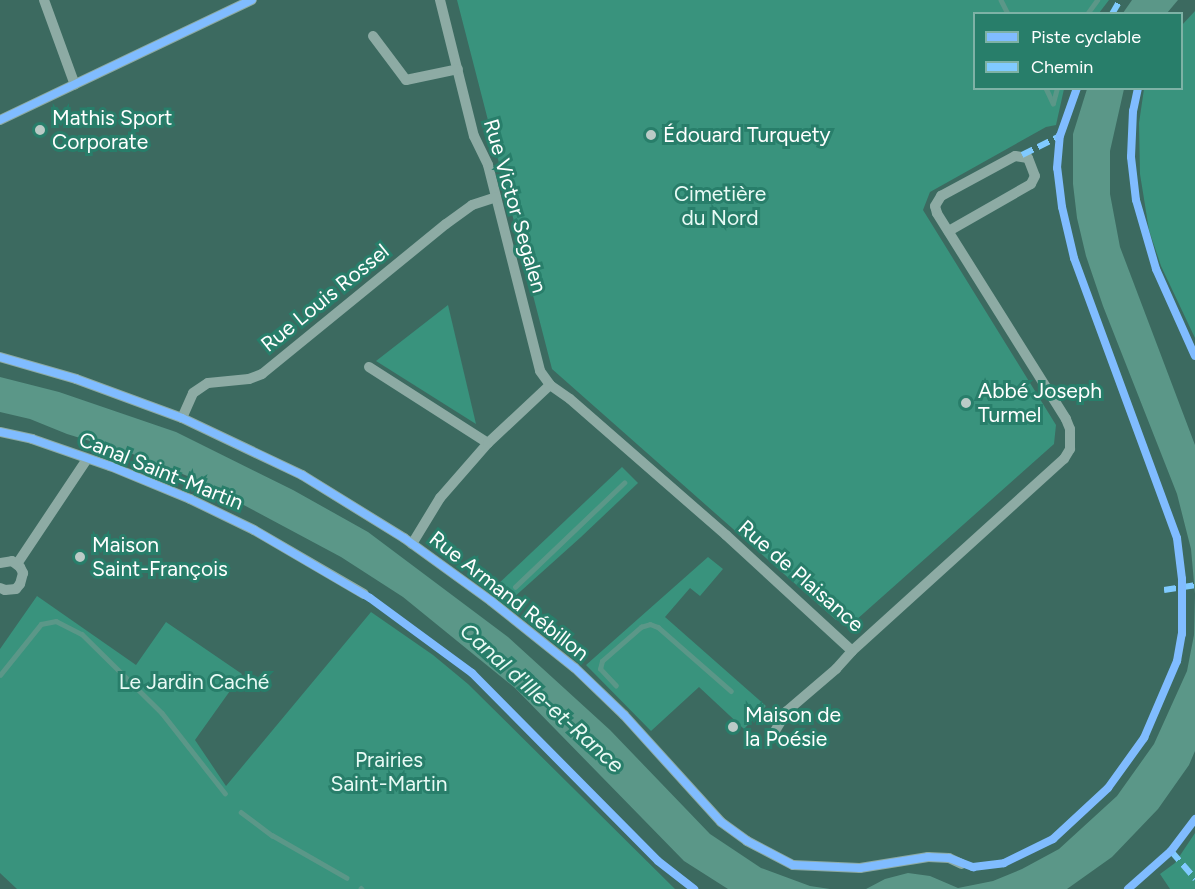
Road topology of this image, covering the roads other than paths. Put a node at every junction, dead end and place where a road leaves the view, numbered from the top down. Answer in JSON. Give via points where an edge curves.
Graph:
{"nodes":[{"id":1,"x":44,"y":0,"type":"edge"},
{"id":2,"x":252,"y":0,"type":"edge"},
{"id":3,"x":440,"y":0,"type":"edge"},
{"id":4,"x":229,"y":5,"type":"edge"},
{"id":5,"x":373,"y":36,"type":"dead end"},
{"id":6,"x":458,"y":69,"type":"junction"},
{"id":7,"x":75,"y":85,"type":"junction"},
{"id":8,"x":0,"y":120,"type":"edge"},
{"id":9,"x":495,"y":197,"type":"junction"},
{"id":10,"x":949,"y":231,"type":"junction"},
{"id":11,"x":0,"y":357,"type":"edge"},
{"id":12,"x":369,"y":367,"type":"dead end"},
{"id":13,"x":550,"y":386,"type":"junction"},
{"id":14,"x":182,"y":418,"type":"junction"},
{"id":15,"x":0,"y":432,"type":"edge"},
{"id":16,"x":488,"y":442,"type":"junction"},
{"id":17,"x":87,"y":459,"type":"junction"},
{"id":18,"x":412,"y":544,"type":"junction"},
{"id":19,"x":0,"y":563,"type":"edge"},
{"id":20,"x":17,"y":564,"type":"junction"},
{"id":21,"x":0,"y":588,"type":"edge"},
{"id":22,"x":364,"y":594,"type":"dead end"},
{"id":23,"x":852,"y":651,"type":"junction"},
{"id":24,"x":772,"y":736,"type":"dead end"},
{"id":25,"x":962,"y":864,"type":"dead end"}],
"edges":[{"from":1,"to":7,"type":"street"},
{"from":2,"to":4,"type":"street"},
{"from":3,"to":6,"type":"street","name":"Rue Victor Segalen"},
{"from":4,"to":7,"type":"street"},
{"from":5,"to":6,"type":"street","via":[[406,80]]},
{"from":6,"to":9,"type":"street","name":"Rue Victor Segalen","via":[[474,136],[488,165]]},
{"from":7,"to":8,"type":"street"},
{"from":9,"to":13,"type":"street","name":"Rue Victor Segalen","via":[[540,371]]},
{"from":9,"to":14,"type":"street","name":"Rue Louis Rossel","via":[[472,205],[446,224],[262,374],[208,383],[193,393]]},
{"from":10,"to":10,"type":"street","name":"Rue de Plaisance","via":[[937,213],[937,200],[1015,156],[1028,158],[1035,176],[1031,184]]},
{"from":10,"to":23,"type":"street","name":"Rue de Plaisance","via":[[1066,420],[1070,449],[1064,459]]},
{"from":11,"to":14,"type":"street","name":"Rue Armand Rébillon","via":[[76,379]]},
{"from":12,"to":16,"type":"street"},
{"from":13,"to":16,"type":"street"},
{"from":13,"to":23,"type":"street","name":"Rue de Plaisance","via":[[570,399]]},
{"from":14,"to":18,"type":"street","name":"Rue Armand Rébillon","via":[[302,475]]},
{"from":15,"to":17,"type":"street","name":"Canal Saint-Martin"},
{"from":16,"to":18,"type":"street","via":[[440,498]]},
{"from":17,"to":20,"type":"street"},
{"from":17,"to":22,"type":"street","name":"Canal Saint-Martin","via":[[190,499],[254,530]]},
{"from":18,"to":25,"type":"street","name":"Rue Armand Rébillon","via":[[575,668],[624,715],[721,822],[747,841],[793,865],[860,868],[928,857],[949,858]]},
{"from":19,"to":20,"type":"street"},
{"from":20,"to":21,"type":"street","via":[[22,573],[20,584],[10,590]]},
{"from":23,"to":24,"type":"street","via":[[787,711]]}]}
